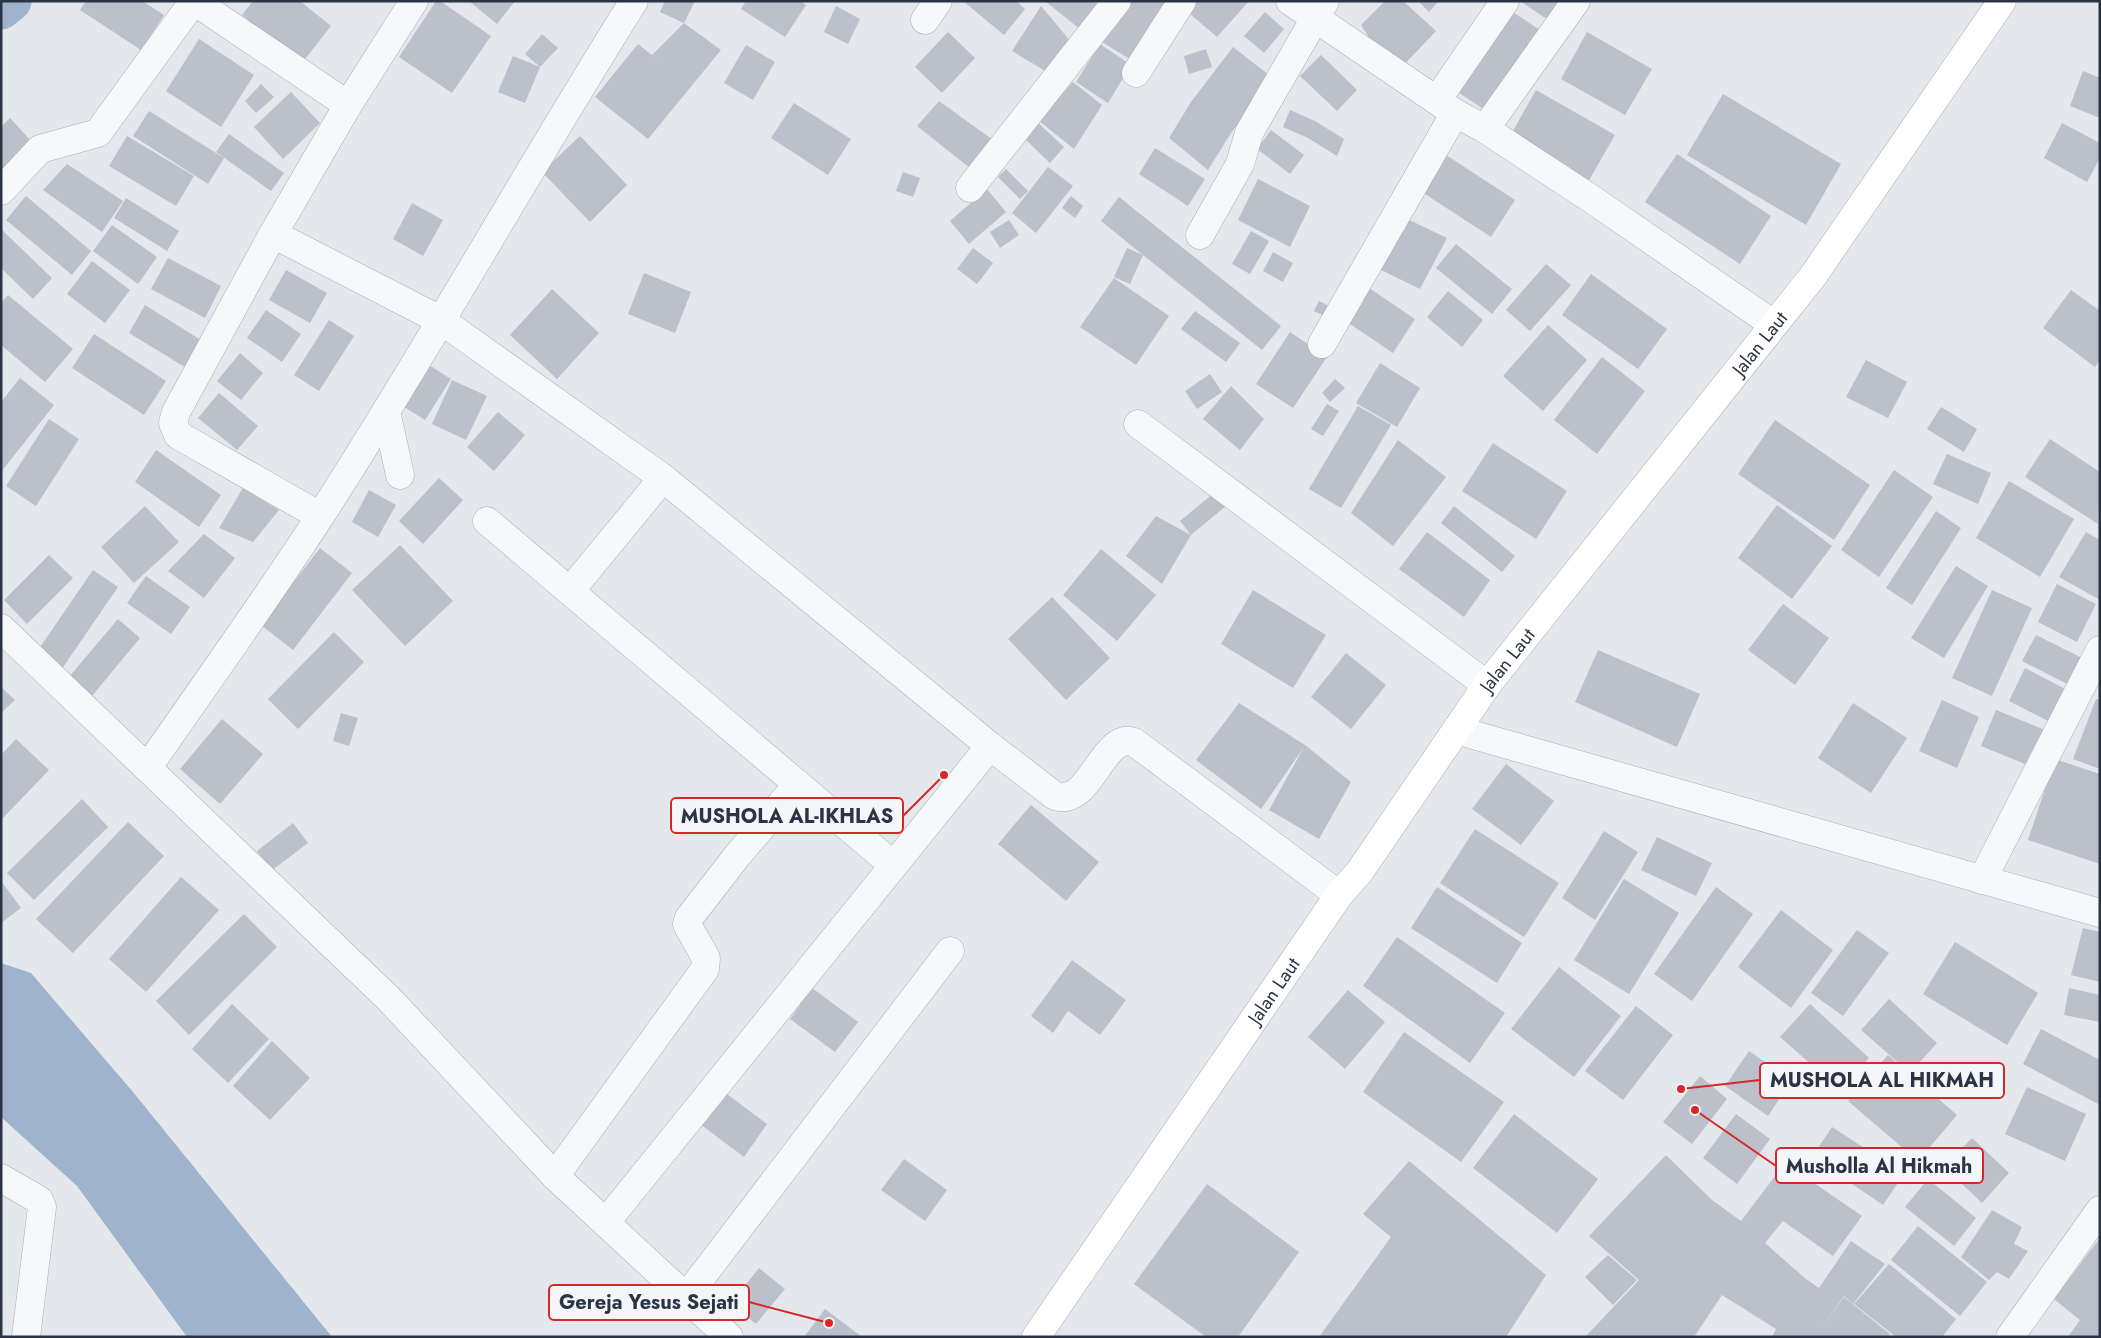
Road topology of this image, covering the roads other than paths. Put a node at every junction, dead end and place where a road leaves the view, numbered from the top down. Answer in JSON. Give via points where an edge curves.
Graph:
{"nodes":[{"id":1,"x":414,"y":1,"type":"edge"},
{"id":2,"x":634,"y":1,"type":"edge"},
{"id":3,"x":1117,"y":1,"type":"edge"},
{"id":4,"x":1182,"y":1,"type":"edge"},
{"id":5,"x":1290,"y":1,"type":"edge"},
{"id":6,"x":1505,"y":1,"type":"edge"},
{"id":7,"x":1576,"y":1,"type":"edge"},
{"id":8,"x":2002,"y":1,"type":"edge"},
{"id":9,"x":1320,"y":10,"type":"edge"},
{"id":10,"x":1136,"y":73,"type":"dead end"},
{"id":11,"x":348,"y":105,"type":"junction"},
{"id":12,"x":1446,"y":106,"type":"junction"},
{"id":13,"x":1485,"y":129,"type":"junction"},
{"id":14,"x":970,"y":188,"type":"dead end"},
{"id":15,"x":1,"y":191,"type":"edge"},
{"id":16,"x":273,"y":234,"type":"junction"},
{"id":17,"x":1200,"y":235,"type":"dead end"},
{"id":18,"x":442,"y":321,"type":"junction"},
{"id":19,"x":1773,"y":324,"type":"junction"},
{"id":20,"x":1322,"y":344,"type":"dead end"},
{"id":21,"x":386,"y":411,"type":"junction"},
{"id":22,"x":1138,"y":424,"type":"dead end"},
{"id":23,"x":400,"y":475,"type":"dead end"},
{"id":24,"x":663,"y":478,"type":"junction"},
{"id":25,"x":320,"y":516,"type":"junction"},
{"id":26,"x":487,"y":521,"type":"dead end"},
{"id":27,"x":570,"y":591,"type":"junction"},
{"id":28,"x":1,"y":628,"type":"edge"},
{"id":29,"x":2100,"y":650,"type":"edge"},
{"id":30,"x":1487,"y":685,"type":"junction"},
{"id":31,"x":1456,"y":730,"type":"junction"},
{"id":32,"x":990,"y":746,"type":"junction"},
{"id":33,"x":148,"y":767,"type":"junction"},
{"id":34,"x":798,"y":784,"type":"junction"},
{"id":35,"x":893,"y":866,"type":"junction"},
{"id":36,"x":1982,"y":880,"type":"junction"},
{"id":37,"x":1339,"y":896,"type":"junction"},
{"id":38,"x":2100,"y":913,"type":"edge"},
{"id":39,"x":950,"y":950,"type":"dead end"},
{"id":40,"x":555,"y":1176,"type":"junction"},
{"id":41,"x":1,"y":1178,"type":"edge"},
{"id":42,"x":2100,"y":1210,"type":"edge"},
{"id":43,"x":606,"y":1222,"type":"junction"},
{"id":44,"x":687,"y":1296,"type":"junction"},
{"id":45,"x":26,"y":1337,"type":"edge"},
{"id":46,"x":729,"y":1337,"type":"edge"},
{"id":47,"x":1036,"y":1337,"type":"edge"},
{"id":48,"x":2010,"y":1337,"type":"edge"}],
"edges":[{"from":1,"to":11,"type":"street"},
{"from":2,"to":18,"type":"street"},
{"from":3,"to":14,"type":"street"},
{"from":4,"to":10,"type":"street"},
{"from":5,"to":9,"type":"street"},
{"from":6,"to":12,"type":"street"},
{"from":7,"to":13,"type":"street"},
{"from":8,"to":19,"type":"street","name":"Jalan Laut","via":[[1813,276]]},
{"from":9,"to":12,"type":"street"},
{"from":9,"to":17,"type":"street","via":[[1249,133],[1240,164]]},
{"from":11,"to":15,"type":"street","via":[[200,5],[190,6],[98,133],[40,149]]},
{"from":11,"to":16,"type":"street"},
{"from":12,"to":13,"type":"street"},
{"from":12,"to":20,"type":"street"},
{"from":13,"to":19,"type":"street"},
{"from":16,"to":18,"type":"street"},
{"from":16,"to":25,"type":"street","via":[[173,423],[178,435]]},
{"from":18,"to":21,"type":"street"},
{"from":18,"to":24,"type":"street"},
{"from":19,"to":30,"type":"street","name":"Jalan Laut"},
{"from":21,"to":23,"type":"street"},
{"from":21,"to":25,"type":"street"},
{"from":22,"to":30,"type":"street"},
{"from":24,"to":27,"type":"street"},
{"from":24,"to":32,"type":"street"},
{"from":25,"to":33,"type":"street"},
{"from":26,"to":27,"type":"street"},
{"from":27,"to":34,"type":"street"},
{"from":28,"to":33,"type":"street"},
{"from":29,"to":36,"type":"street"},
{"from":30,"to":31,"type":"street","name":"Jalan Laut"},
{"from":31,"to":36,"type":"street"},
{"from":31,"to":37,"type":"street","name":"Jalan Laut","via":[[1360,871]]},
{"from":32,"to":35,"type":"street"},
{"from":32,"to":37,"type":"street","via":[[1055,796],[1066,798],[1076,793],[1118,743],[1134,742]]},
{"from":33,"to":40,"type":"street","via":[[389,999]]},
{"from":34,"to":35,"type":"street"},
{"from":34,"to":40,"type":"street","via":[[689,918],[687,924],[706,958],[705,969]]},
{"from":35,"to":43,"type":"street"},
{"from":36,"to":38,"type":"street"},
{"from":37,"to":47,"type":"street","name":"Jalan Laut"},
{"from":39,"to":44,"type":"street"},
{"from":40,"to":43,"type":"street"},
{"from":41,"to":45,"type":"street","via":[[39,1200],[42,1207]]},
{"from":42,"to":48,"type":"street"},
{"from":43,"to":44,"type":"street"},
{"from":44,"to":46,"type":"street"}]}
